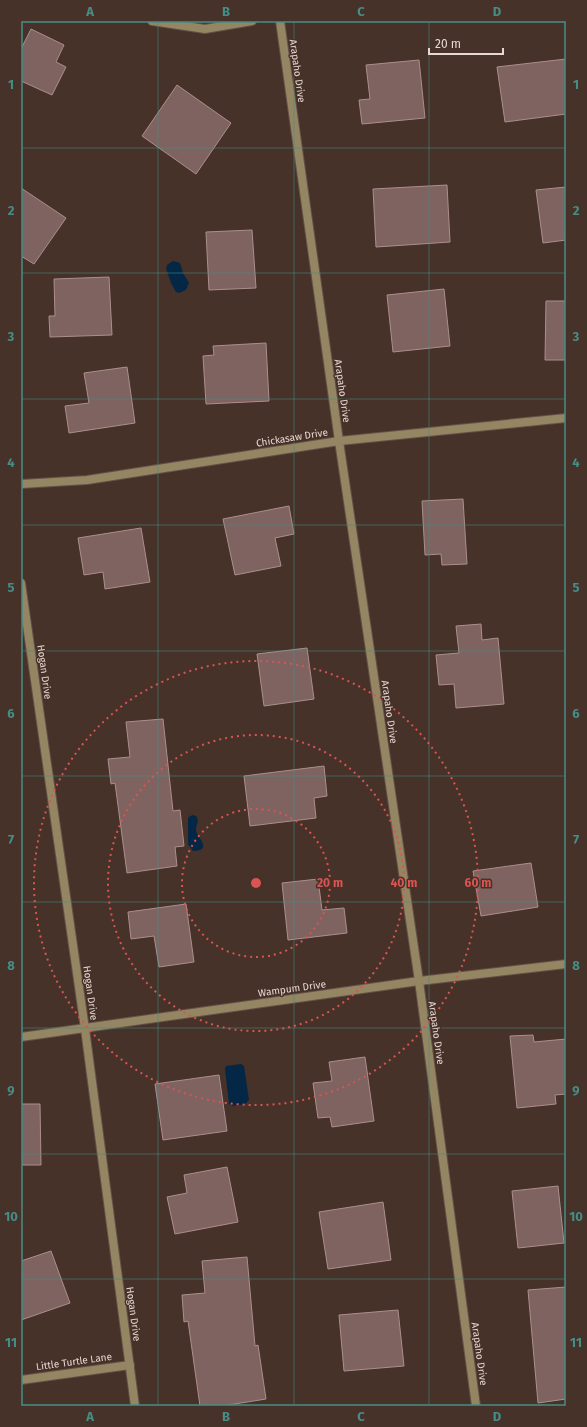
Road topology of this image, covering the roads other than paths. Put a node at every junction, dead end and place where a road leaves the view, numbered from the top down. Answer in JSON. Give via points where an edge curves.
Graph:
{"nodes":[{"id":1,"x":152,"y":21,"type":"edge"},
{"id":2,"x":252,"y":21,"type":"edge"},
{"id":3,"x":280,"y":21,"type":"edge"},
{"id":4,"x":566,"y":418,"type":"edge"},
{"id":5,"x":339,"y":441,"type":"junction"},
{"id":6,"x":21,"y":484,"type":"edge"},
{"id":7,"x":21,"y":583,"type":"edge"},
{"id":8,"x":566,"y":964,"type":"edge"},
{"id":9,"x":419,"y":981,"type":"junction"},
{"id":10,"x":85,"y":1029,"type":"junction"},
{"id":11,"x":21,"y":1038,"type":"edge"},
{"id":12,"x":130,"y":1365,"type":"junction"},
{"id":13,"x":21,"y":1380,"type":"edge"},
{"id":14,"x":135,"y":1406,"type":"edge"},
{"id":15,"x":476,"y":1406,"type":"edge"}],
"edges":[{"from":1,"to":2,"type":"street","via":[[204,29]]},
{"from":3,"to":5,"type":"street","name":"Arapaho Drive"},
{"from":4,"to":5,"type":"street","name":"Chickasaw Drive"},
{"from":5,"to":6,"type":"street","name":"Chickasaw Drive","via":[[87,480]]},
{"from":5,"to":9,"type":"street","name":"Arapaho Drive"},
{"from":7,"to":10,"type":"street","name":"Hogan Drive"},
{"from":8,"to":9,"type":"street","name":"Wampum Drive"},
{"from":9,"to":10,"type":"street","name":"Wampum Drive"},
{"from":9,"to":15,"type":"street","name":"Arapaho Drive"},
{"from":10,"to":11,"type":"street","name":"Wampum Drive"},
{"from":10,"to":12,"type":"street","name":"Hogan Drive"},
{"from":12,"to":13,"type":"street","name":"Little Turtle Lane"},
{"from":12,"to":14,"type":"street","name":"Hogan Drive"}]}
